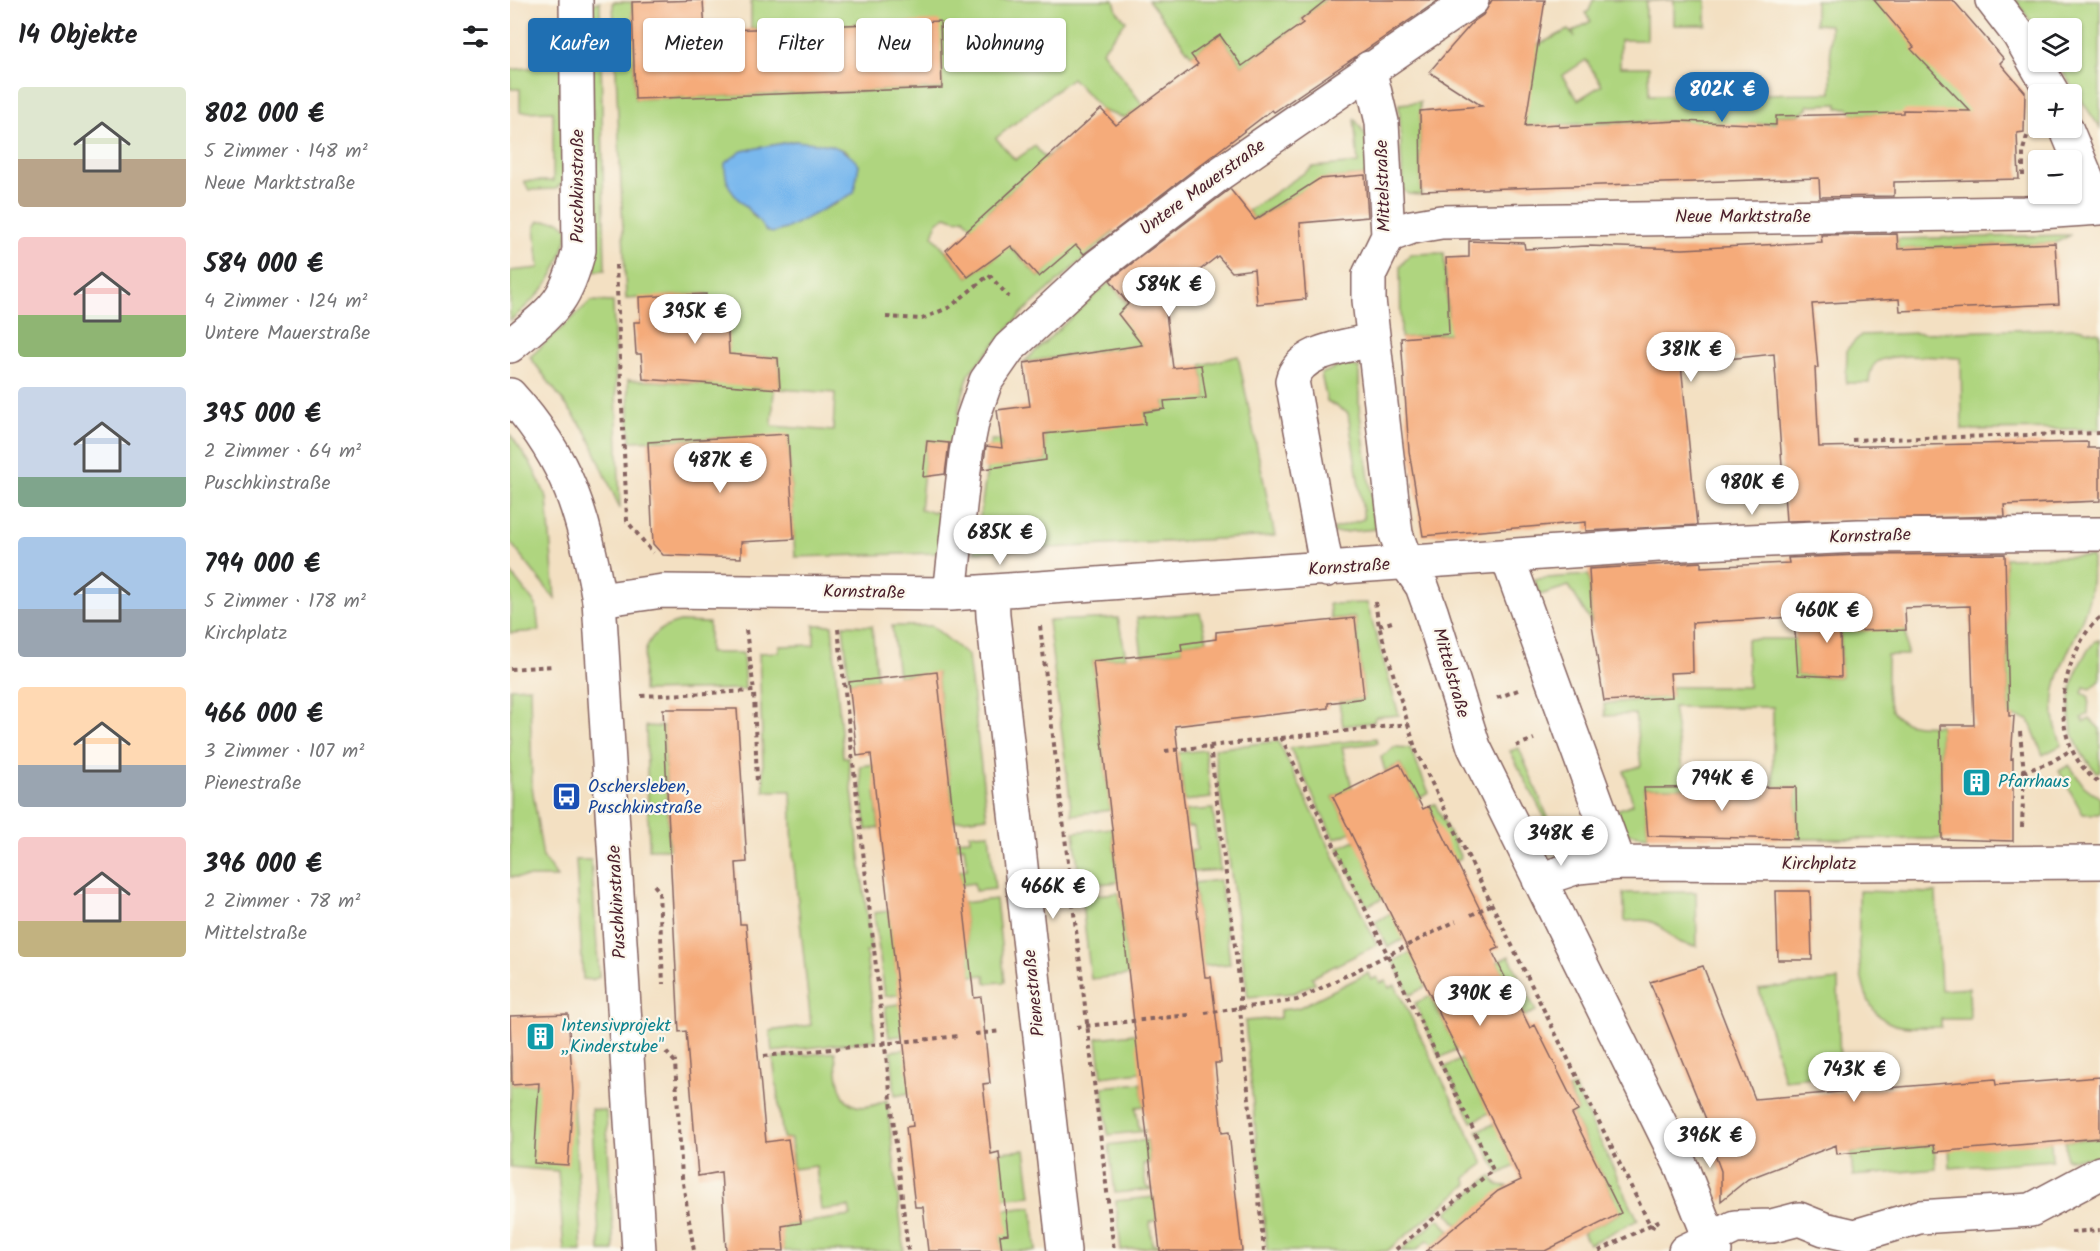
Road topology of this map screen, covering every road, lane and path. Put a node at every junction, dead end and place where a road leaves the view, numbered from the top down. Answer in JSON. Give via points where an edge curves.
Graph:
{"nodes":[{"id":1,"x":576,"y":0,"type":"edge"},
{"id":2,"x":1472,"y":0,"type":"edge"},
{"id":3,"x":1992,"y":0,"type":"edge"},
{"id":4,"x":1369,"y":68,"type":"junction"},
{"id":5,"x":2047,"y":84,"type":"edge"},
{"id":6,"x":2070,"y":138,"type":"edge"},
{"id":7,"x":2100,"y":208,"type":"edge"},
{"id":8,"x":1388,"y":236,"type":"junction"},
{"id":9,"x":616,"y":262,"type":"dead end"},
{"id":10,"x":886,"y":317,"type":"dead end"},
{"id":11,"x":1035,"y":322,"type":"junction"},
{"id":12,"x":1372,"y":340,"type":"junction"},
{"id":13,"x":510,"y":346,"type":"edge"},
{"id":14,"x":510,"y":395,"type":"edge"},
{"id":15,"x":2100,"y":433,"type":"edge"},
{"id":16,"x":1852,"y":440,"type":"dead end"},
{"id":17,"x":2100,"y":534,"type":"edge"},
{"id":18,"x":1507,"y":556,"type":"junction"},
{"id":19,"x":1407,"y":564,"type":"junction"},
{"id":20,"x":1327,"y":570,"type":"junction"},
{"id":21,"x":663,"y":591,"type":"junction"},
{"id":22,"x":993,"y":592,"type":"junction"},
{"id":23,"x":950,"y":594,"type":"junction"},
{"id":24,"x":1374,"y":598,"type":"dead end"},
{"id":25,"x":599,"y":600,"type":"junction"},
{"id":26,"x":2100,"y":618,"type":"edge"},
{"id":27,"x":745,"y":624,"type":"dead end"},
{"id":28,"x":1040,"y":625,"type":"dead end"},
{"id":29,"x":838,"y":628,"type":"dead end"},
{"id":30,"x":553,"y":666,"type":"dead end"},
{"id":31,"x":510,"y":669,"type":"edge"},
{"id":32,"x":637,"y":687,"type":"dead end"},
{"id":33,"x":754,"y":691,"type":"junction"},
{"id":34,"x":1408,"y":724,"type":"junction"},
{"id":35,"x":2020,"y":732,"type":"dead end"},
{"id":36,"x":1281,"y":737,"type":"junction"},
{"id":37,"x":1210,"y":746,"type":"junction"},
{"id":38,"x":2071,"y":750,"type":"junction"},
{"id":39,"x":1165,"y":751,"type":"dead end"},
{"id":40,"x":2024,"y":772,"type":"junction"},
{"id":41,"x":2100,"y":784,"type":"edge"},
{"id":42,"x":757,"y":785,"type":"dead end"},
{"id":43,"x":2022,"y":834,"type":"dead end"},
{"id":44,"x":1620,"y":862,"type":"junction"},
{"id":45,"x":2100,"y":862,"type":"edge"},
{"id":46,"x":1539,"y":880,"type":"junction"},
{"id":47,"x":653,"y":884,"type":"dead end"},
{"id":48,"x":1492,"y":904,"type":"junction"},
{"id":49,"x":1471,"y":915,"type":"dead end"},
{"id":50,"x":1456,"y":921,"type":"dead end"},
{"id":51,"x":1386,"y":955,"type":"junction"},
{"id":52,"x":663,"y":987,"type":"dead end"},
{"id":53,"x":1240,"y":1009,"type":"junction"},
{"id":54,"x":1205,"y":1013,"type":"dead end"},
{"id":55,"x":1189,"y":1015,"type":"dead end"},
{"id":56,"x":1089,"y":1026,"type":"junction"},
{"id":57,"x":959,"y":1036,"type":"dead end"},
{"id":58,"x":885,"y":1045,"type":"junction"},
{"id":59,"x":664,"y":1050,"type":"dead end"},
{"id":60,"x":764,"y":1056,"type":"dead end"},
{"id":61,"x":2100,"y":1173,"type":"edge"},
{"id":62,"x":1697,"y":1202,"type":"junction"},
{"id":63,"x":1650,"y":1225,"type":"junction"},
{"id":64,"x":1660,"y":1229,"type":"dead end"},
{"id":65,"x":1703,"y":1247,"type":"edge"},
{"id":66,"x":639,"y":1251,"type":"edge"},
{"id":67,"x":694,"y":1251,"type":"edge"},
{"id":68,"x":908,"y":1251,"type":"edge"},
{"id":69,"x":1064,"y":1251,"type":"edge"},
{"id":70,"x":1114,"y":1251,"type":"edge"},
{"id":71,"x":1264,"y":1251,"type":"edge"},
{"id":72,"x":1394,"y":1251,"type":"edge"},
{"id":73,"x":1599,"y":1251,"type":"edge"}],
"edges":[{"from":1,"to":13,"type":"street","name":"Puschkinstraße","via":[[579,250],[571,282],[559,304]]},
{"from":2,"to":4,"type":"street","name":"Untere Mauerstraße"},
{"from":3,"to":5,"type":"street","via":[[2019,35]]},
{"from":4,"to":8,"type":"street","name":"Mittelstraße","via":[[1382,122]]},
{"from":4,"to":11,"type":"street","name":"Untere Mauerstraße","via":[[1179,204],[1098,266]]},
{"from":6,"to":7,"type":"street"},
{"from":7,"to":8,"type":"street","name":"Neue Marktstraße","via":[[2014,213],[1441,222]]},
{"from":8,"to":12,"type":"street","name":"Mittelstraße","via":[[1369,275]]},
{"from":9,"to":21,"type":"path","via":[[627,521],[661,562]]},
{"from":10,"to":11,"type":"path","via":[[922,318],[950,307],[989,275]]},
{"from":11,"to":23,"type":"street","name":"Untere Mauerstraße","via":[[1009,348],[986,381],[973,418]]},
{"from":12,"to":19,"type":"street","name":"Mittelstraße","via":[[1391,504]]},
{"from":12,"to":20,"type":"street","via":[[1304,361],[1295,369],[1292,381]]},
{"from":14,"to":25,"type":"street","name":"Puschkinstraße","via":[[543,436],[576,498]]},
{"from":15,"to":16,"type":"path"},
{"from":17,"to":18,"type":"street","name":"Kornstraße","via":[[1859,537]]},
{"from":18,"to":19,"type":"street","name":"Kornstraße"},
{"from":18,"to":44,"type":"street"},
{"from":19,"to":20,"type":"street","name":"Kornstraße"},
{"from":19,"to":46,"type":"street","name":"Mittelstraße","via":[[1422,586],[1474,747]]},
{"from":20,"to":22,"type":"street","name":"Kornstraße"},
{"from":21,"to":23,"type":"street","name":"Kornstraße"},
{"from":21,"to":25,"type":"street","name":"Kornstraße"},
{"from":22,"to":23,"type":"street","name":"Kornstraße"},
{"from":22,"to":69,"type":"street","name":"Pienestraße"},
{"from":24,"to":34,"type":"path"},
{"from":25,"to":66,"type":"street","name":"Puschkinstraße"},
{"from":26,"to":38,"type":"path","via":[[2080,644],[2065,681],[2062,707]]},
{"from":27,"to":33,"type":"path"},
{"from":28,"to":56,"type":"path"},
{"from":29,"to":58,"type":"path"},
{"from":30,"to":31,"type":"path"},
{"from":32,"to":33,"type":"path","via":[[637,697]]},
{"from":33,"to":42,"type":"path"},
{"from":34,"to":36,"type":"path"},
{"from":34,"to":48,"type":"path","via":[[1416,751]]},
{"from":35,"to":40,"type":"path"},
{"from":36,"to":37,"type":"path"},
{"from":36,"to":51,"type":"path"},
{"from":37,"to":39,"type":"path"},
{"from":37,"to":53,"type":"path"},
{"from":38,"to":40,"type":"path"},
{"from":38,"to":41,"type":"path","via":[[2078,763]]},
{"from":40,"to":43,"type":"path"},
{"from":44,"to":45,"type":"street","name":"Kirchplatz"},
{"from":44,"to":46,"type":"street","name":"Kirchplatz","via":[[1578,867]]},
{"from":46,"to":62,"type":"street","name":"Mittelstraße"},
{"from":47,"to":52,"type":"path","via":[[659,891]]},
{"from":48,"to":49,"type":"path"},
{"from":48,"to":63,"type":"path"},
{"from":50,"to":51,"type":"path"},
{"from":51,"to":53,"type":"path","via":[[1297,1000]]},
{"from":51,"to":72,"type":"path","via":[[1493,1170]]},
{"from":53,"to":54,"type":"path"},
{"from":53,"to":71,"type":"path"},
{"from":55,"to":56,"type":"path"},
{"from":56,"to":70,"type":"path"},
{"from":57,"to":58,"type":"path"},
{"from":58,"to":60,"type":"path"},
{"from":58,"to":68,"type":"path"},
{"from":59,"to":67,"type":"path","via":[[675,1062],[682,1177]]},
{"from":61,"to":65,"type":"street","via":[[2031,1210],[1919,1217],[1856,1236],[1799,1219],[1772,1226],[1735,1227]]},
{"from":62,"to":63,"type":"path"},
{"from":62,"to":65,"type":"street","name":"Mittelstraße"},
{"from":63,"to":64,"type":"path"},
{"from":63,"to":73,"type":"path"}]}
